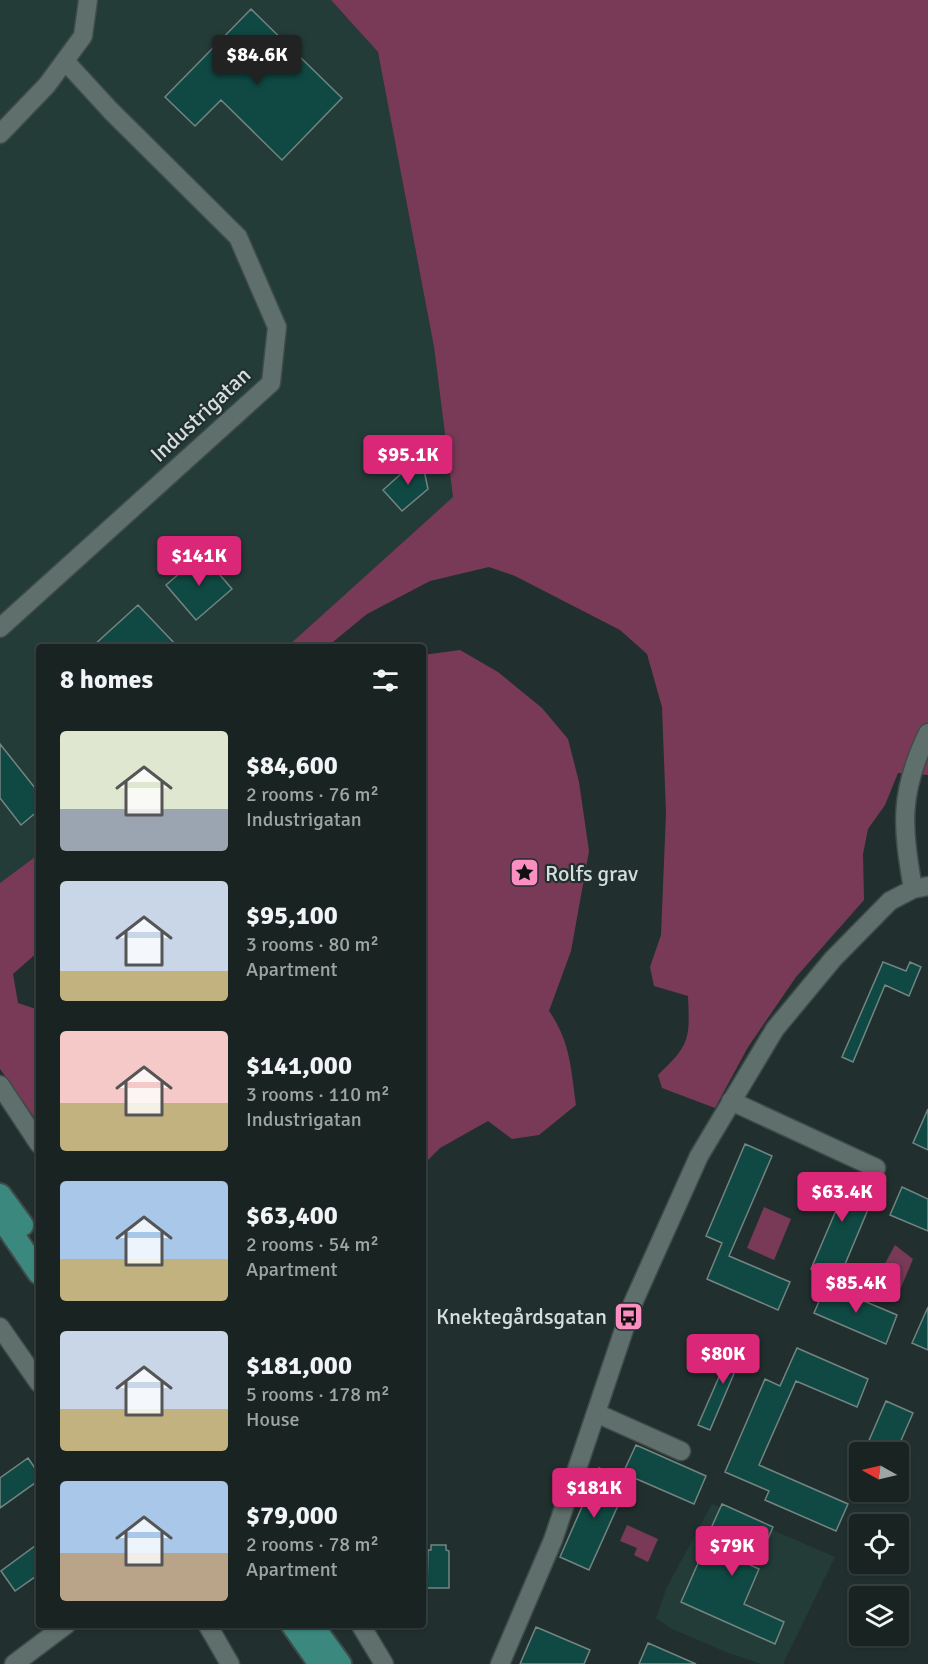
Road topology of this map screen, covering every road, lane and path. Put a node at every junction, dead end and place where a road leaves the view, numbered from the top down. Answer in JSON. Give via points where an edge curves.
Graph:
{"nodes":[{"id":1,"x":88,"y":0,"type":"edge"},
{"id":2,"x":66,"y":62,"type":"junction"},
{"id":3,"x":0,"y":134,"type":"edge"},
{"id":4,"x":0,"y":628,"type":"edge"},
{"id":5,"x":928,"y":733,"type":"edge"},
{"id":6,"x":921,"y":887,"type":"edge"},
{"id":7,"x":0,"y":1085,"type":"edge"},
{"id":8,"x":731,"y":1101,"type":"junction"},
{"id":9,"x":36,"y":1139,"type":"edge"},
{"id":10,"x":876,"y":1168,"type":"dead end"},
{"id":11,"x":0,"y":1195,"type":"edge"},
{"id":12,"x":0,"y":1216,"type":"edge"},
{"id":13,"x":36,"y":1244,"type":"edge"},
{"id":14,"x":36,"y":1269,"type":"edge"},
{"id":15,"x":0,"y":1327,"type":"edge"},
{"id":16,"x":36,"y":1379,"type":"edge"},
{"id":17,"x":596,"y":1413,"type":"junction"},
{"id":18,"x":681,"y":1451,"type":"dead end"},
{"id":19,"x":62,"y":1628,"type":"edge"},
{"id":20,"x":209,"y":1628,"type":"edge"},
{"id":21,"x":295,"y":1628,"type":"edge"},
{"id":22,"x":314,"y":1628,"type":"edge"},
{"id":23,"x":362,"y":1628,"type":"edge"},
{"id":24,"x":14,"y":1664,"type":"edge"},
{"id":25,"x":230,"y":1664,"type":"edge"},
{"id":26,"x":320,"y":1664,"type":"edge"},
{"id":27,"x":340,"y":1664,"type":"edge"},
{"id":28,"x":384,"y":1664,"type":"edge"},
{"id":29,"x":500,"y":1664,"type":"edge"}],
"edges":[{"from":1,"to":2,"type":"street","via":[[83,36]]},
{"from":2,"to":3,"type":"street"},
{"from":2,"to":4,"type":"street","name":"Industrigatan","via":[[238,237],[277,327],[271,383]]},
{"from":5,"to":6,"type":"street","via":[[910,775],[904,809],[906,851]]},
{"from":6,"to":8,"type":"street","via":[[890,901],[833,959],[775,1029]]},
{"from":7,"to":9,"type":"street"},
{"from":8,"to":10,"type":"street"},
{"from":8,"to":17,"type":"street","via":[[666,1222],[633,1302]]},
{"from":11,"to":13,"type":"main road"},
{"from":12,"to":14,"type":"main road"},
{"from":15,"to":16,"type":"street"},
{"from":17,"to":18,"type":"street"},
{"from":17,"to":29,"type":"street","via":[[553,1540]]},
{"from":19,"to":24,"type":"street"},
{"from":20,"to":25,"type":"street"},
{"from":21,"to":26,"type":"main road"},
{"from":22,"to":27,"type":"main road"},
{"from":23,"to":28,"type":"street"}]}
